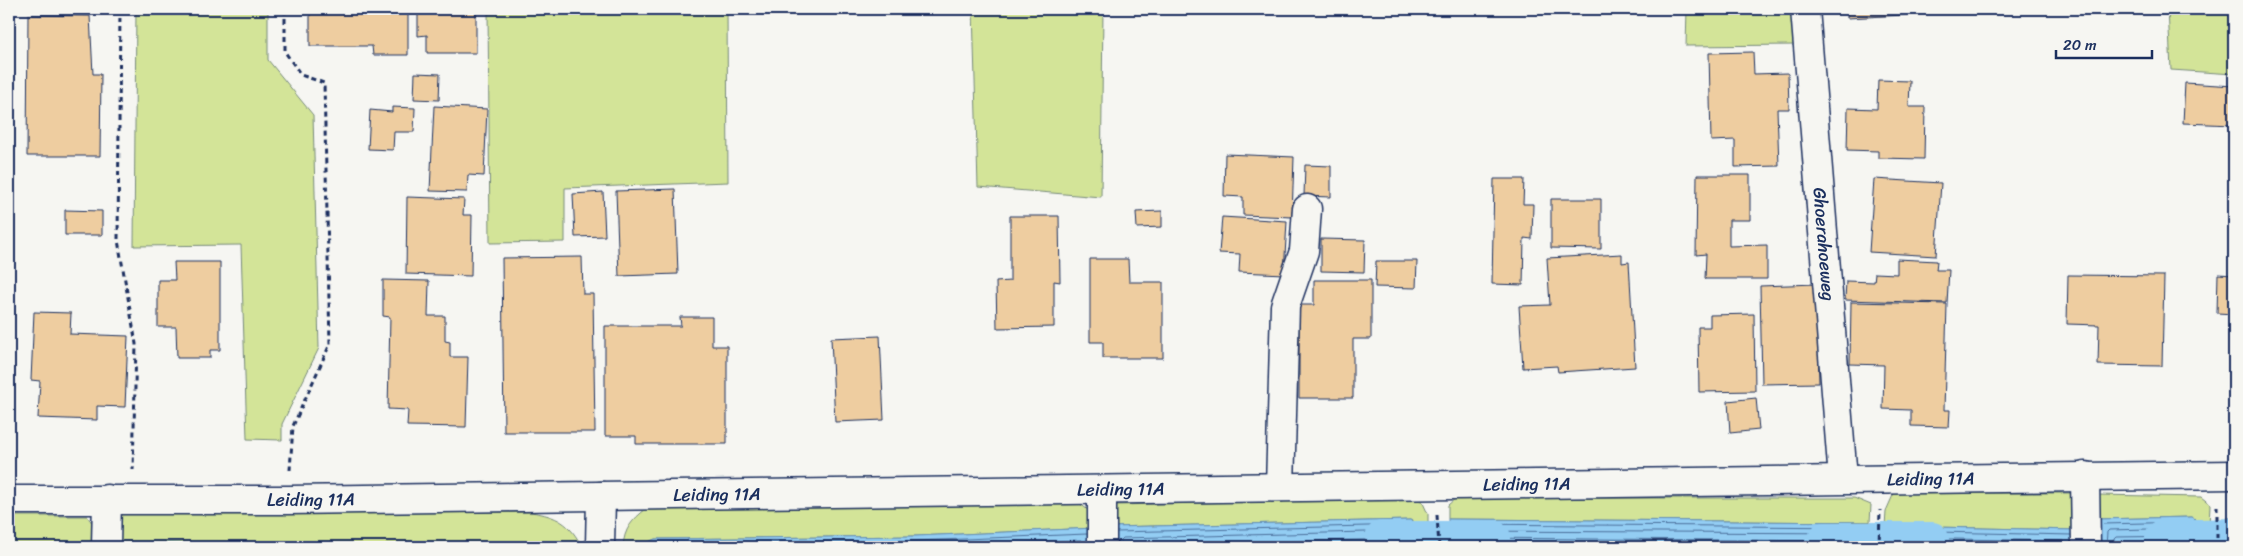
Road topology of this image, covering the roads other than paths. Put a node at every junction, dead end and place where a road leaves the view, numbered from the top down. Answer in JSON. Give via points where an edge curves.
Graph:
{"nodes":[{"id":1,"x":1805,"y":9,"type":"edge"},
{"id":2,"x":1307,"y":209,"type":"dead end"},
{"id":3,"x":2226,"y":475,"type":"edge"},
{"id":4,"x":2085,"y":476,"type":"junction"},
{"id":5,"x":1843,"y":479,"type":"junction"},
{"id":6,"x":1280,"y":487,"type":"junction"},
{"id":7,"x":601,"y":496,"type":"junction"},
{"id":8,"x":1102,"y":498,"type":"junction"},
{"id":9,"x":120,"y":499,"type":"junction"},
{"id":10,"x":9,"y":500,"type":"edge"},
{"id":11,"x":106,"y":547,"type":"edge"},
{"id":12,"x":600,"y":547,"type":"edge"},
{"id":13,"x":1102,"y":547,"type":"edge"},
{"id":14,"x":2086,"y":547,"type":"edge"}],
"edges":[{"from":1,"to":5,"type":"street","name":"Ghoerahoeweg"},
{"from":2,"to":6,"type":"street","via":[[1304,250],[1285,306]]},
{"from":3,"to":4,"type":"street","name":"Leiding 11A"},
{"from":4,"to":5,"type":"street","name":"Leiding 11A"},
{"from":4,"to":14,"type":"street"},
{"from":5,"to":6,"type":"street","name":"Leiding 11A"},
{"from":6,"to":8,"type":"street","name":"Leiding 11A"},
{"from":7,"to":8,"type":"street","name":"Leiding 11A"},
{"from":7,"to":9,"type":"street","name":"Leiding 11A"},
{"from":7,"to":12,"type":"street"},
{"from":8,"to":13,"type":"street"},
{"from":9,"to":10,"type":"street","name":"Leiding 11A"},
{"from":9,"to":11,"type":"street"}]}
